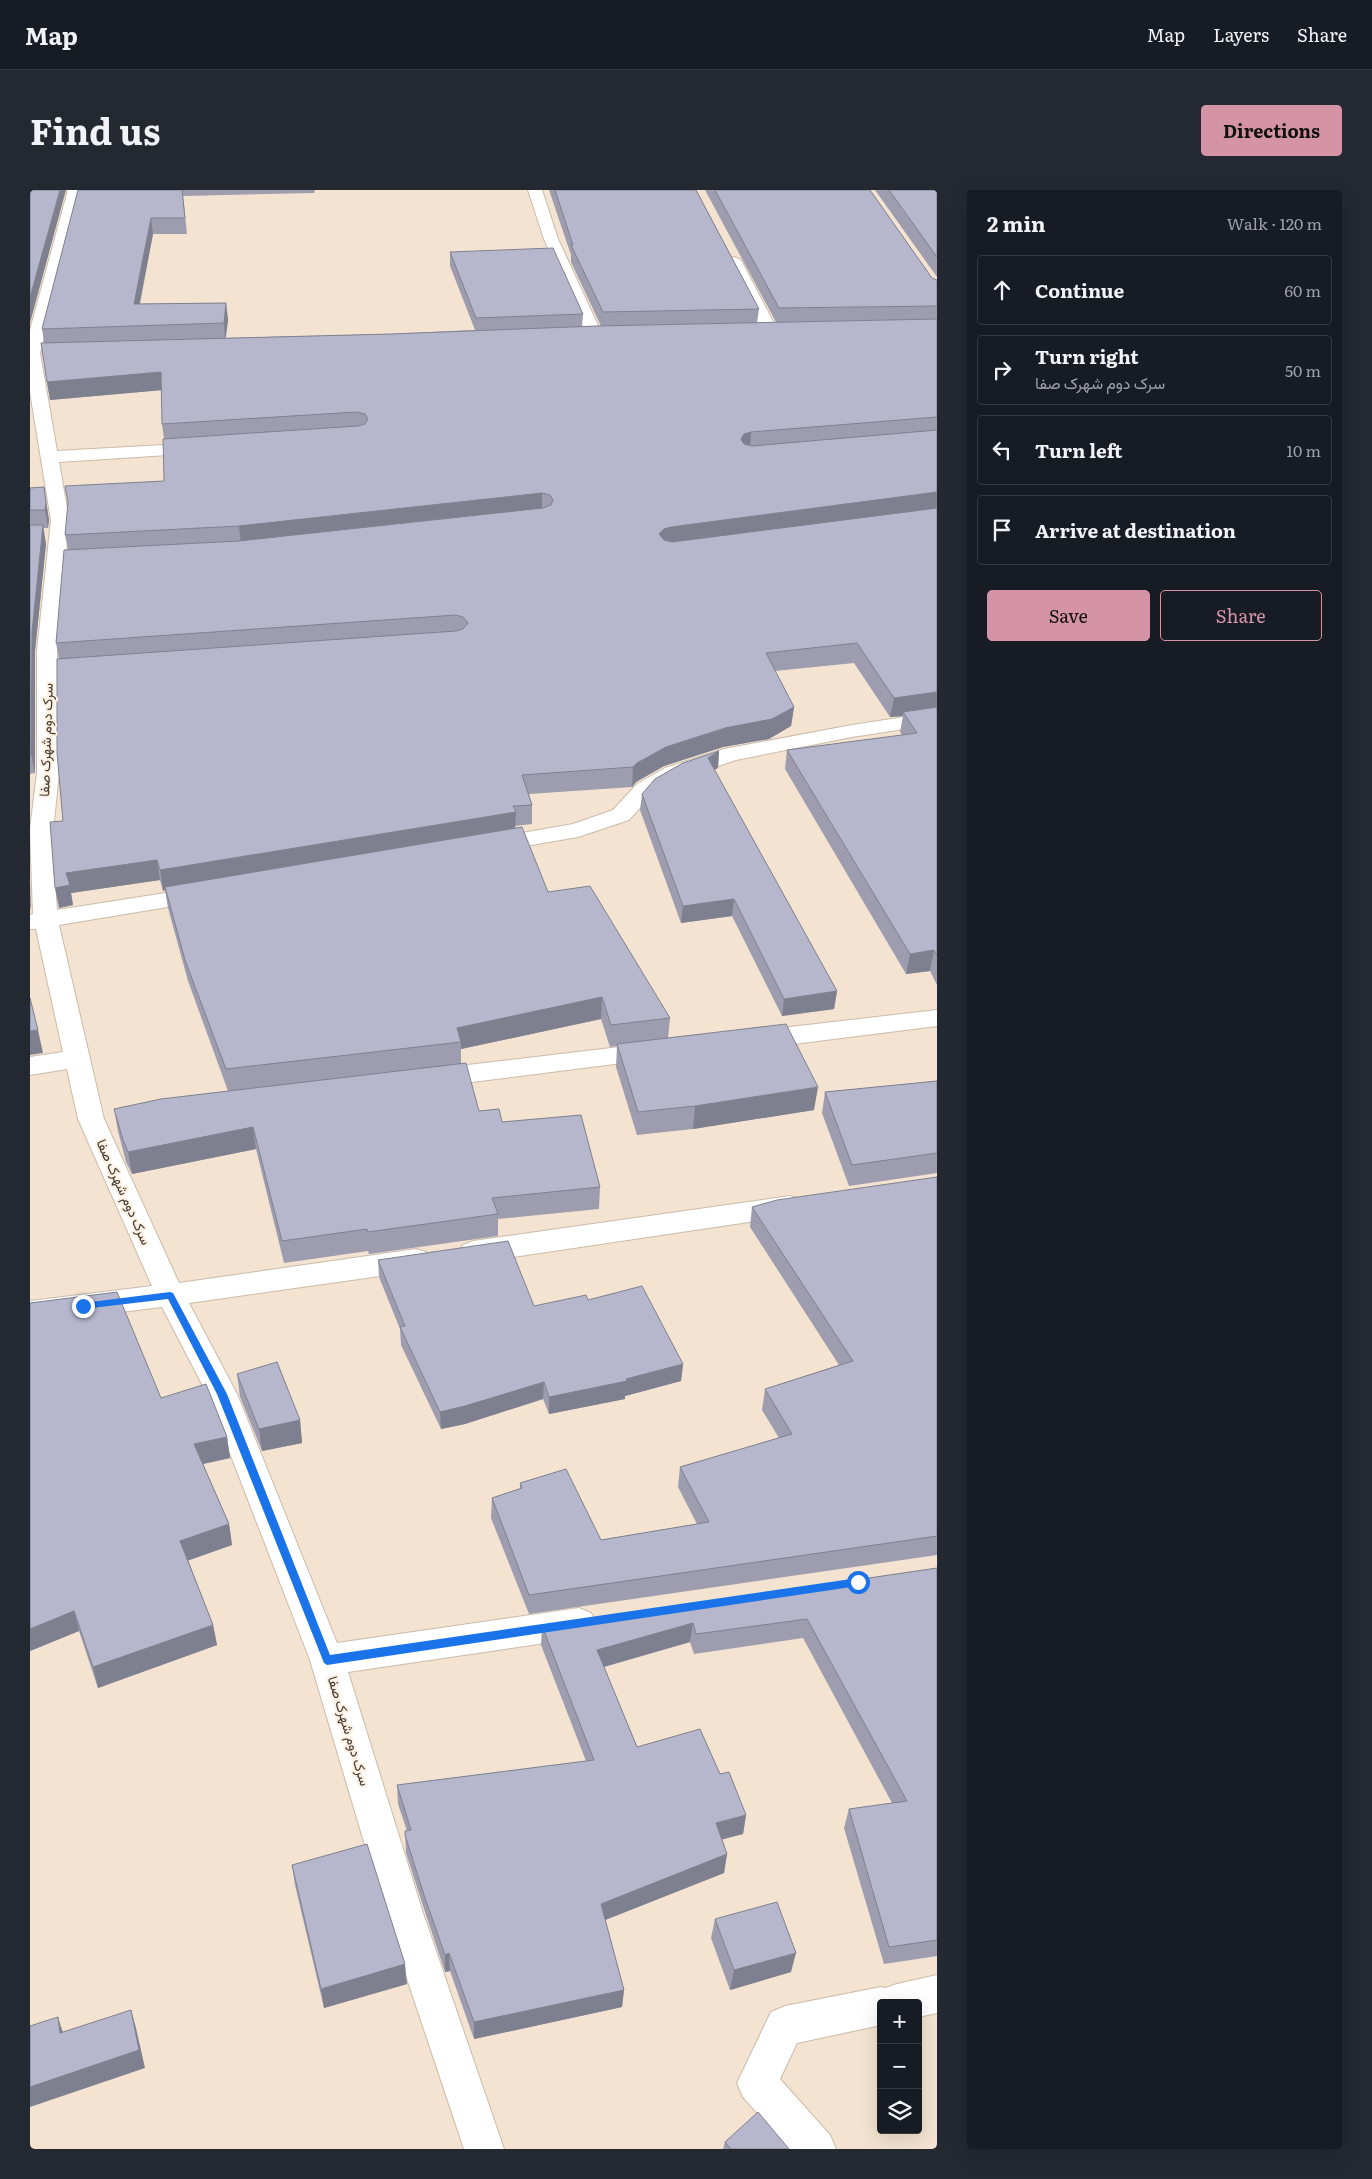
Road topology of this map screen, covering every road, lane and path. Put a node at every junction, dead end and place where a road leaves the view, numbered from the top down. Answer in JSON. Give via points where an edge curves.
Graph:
{"nodes":[{"id":1,"x":75,"y":190,"type":"edge"},
{"id":2,"x":535,"y":190,"type":"edge"},
{"id":3,"x":728,"y":252,"type":"edge"},
{"id":4,"x":790,"y":331,"type":"edge"},
{"id":5,"x":751,"y":332,"type":"edge"},
{"id":6,"x":770,"y":332,"type":"junction"},
{"id":7,"x":614,"y":335,"type":"edge"},
{"id":8,"x":575,"y":336,"type":"edge"},
{"id":9,"x":595,"y":336,"type":"junction"},
{"id":10,"x":37,"y":346,"type":"edge"},
{"id":11,"x":42,"y":443,"type":"edge"},
{"id":12,"x":218,"y":446,"type":"edge"},
{"id":13,"x":48,"y":661,"type":"edge"},
{"id":14,"x":937,"y":718,"type":"edge"},
{"id":15,"x":39,"y":773,"type":"edge"},
{"id":16,"x":469,"y":848,"type":"edge"},
{"id":17,"x":223,"y":890,"type":"edge"},
{"id":18,"x":38,"y":922,"type":"edge"},
{"id":19,"x":937,"y":1018,"type":"edge"},
{"id":20,"x":730,"y":1043,"type":"edge"},
{"id":21,"x":681,"y":1049,"type":"edge"},
{"id":22,"x":76,"y":1059,"type":"junction"},
{"id":23,"x":30,"y":1066,"type":"edge"},
{"id":24,"x":406,"y":1081,"type":"edge"},
{"id":25,"x":819,"y":1202,"type":"edge"},
{"id":26,"x":170,"y":1295,"type":"junction"},
{"id":27,"x":30,"y":1312,"type":"edge"},
{"id":28,"x":612,"y":1618,"type":"edge"},
{"id":29,"x":327,"y":1660,"type":"junction"},
{"id":30,"x":937,"y":1994,"type":"edge"},
{"id":31,"x":914,"y":1999,"type":"edge"},
{"id":32,"x":877,"y":2007,"type":"edge"},
{"id":33,"x":484,"y":2149,"type":"edge"},
{"id":34,"x":816,"y":2149,"type":"edge"}],
"edges":[{"from":1,"to":10,"type":"street","name":"سرک دوم شهرک صفا"},
{"from":2,"to":9,"type":"street","via":[[551,239]]},
{"from":3,"to":6,"type":"street"},
{"from":4,"to":6,"type":"street"},
{"from":5,"to":6,"type":"street"},
{"from":7,"to":9,"type":"street"},
{"from":8,"to":9,"type":"street"},
{"from":10,"to":11,"type":"street","name":"سرک دوم شهرک صفا"},
{"from":11,"to":12,"type":"street"},
{"from":11,"to":13,"type":"street","name":"سرک دوم شهرک صفا","via":[[60,520],[50,536],[67,562]]},
{"from":13,"to":15,"type":"street","name":"سرک دوم شهرک صفا"},
{"from":14,"to":16,"type":"street","via":[[732,754],[673,773],[645,789],[621,815],[578,830]]},
{"from":15,"to":18,"type":"street","name":"سرک دوم شهرک صفا"},
{"from":17,"to":18,"type":"street"},
{"from":18,"to":22,"type":"street","name":"سرک دوم شهرک صفا"},
{"from":19,"to":20,"type":"street"},
{"from":21,"to":24,"type":"street"},
{"from":22,"to":23,"type":"street"},
{"from":22,"to":26,"type":"street","name":"سرک دوم شهرک صفا"},
{"from":25,"to":26,"type":"street"},
{"from":26,"to":27,"type":"street"},
{"from":26,"to":29,"type":"street","name":"سرک دوم شهرک صفا","via":[[222,1394]]},
{"from":28,"to":29,"type":"street"},
{"from":29,"to":33,"type":"street","name":"سرک دوم شهرک صفا","via":[[404,1913]]},
{"from":30,"to":31,"type":"street"},
{"from":32,"to":34,"type":"street","via":[[785,2026],[757,2083]]}]}
